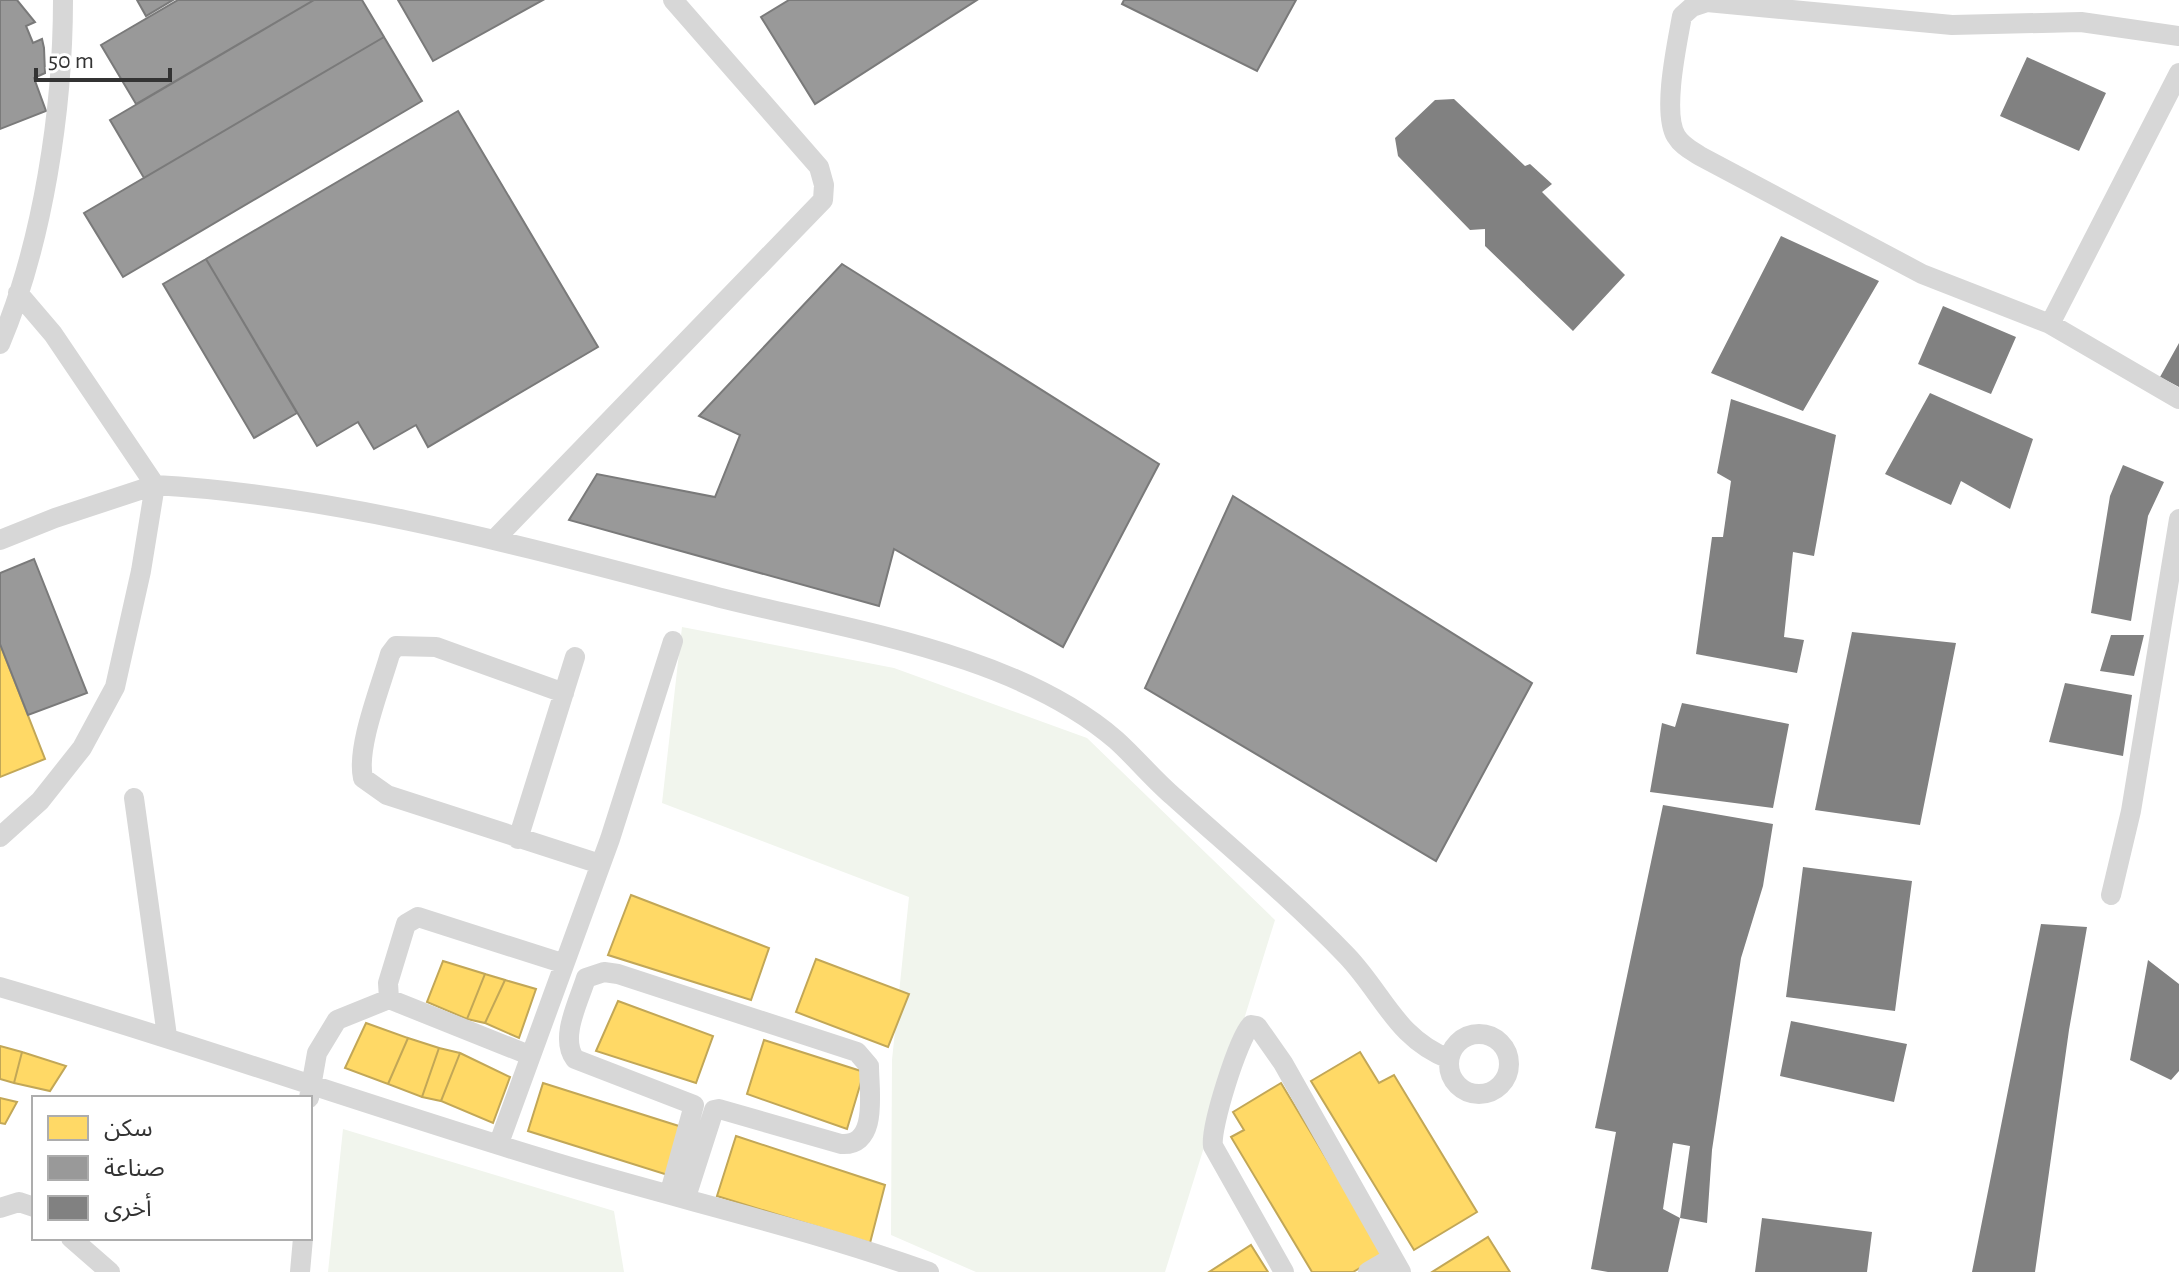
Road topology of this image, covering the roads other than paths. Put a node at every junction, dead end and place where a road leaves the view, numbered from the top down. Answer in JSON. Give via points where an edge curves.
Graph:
{"nodes":[{"id":1,"x":63,"y":0,"type":"edge"},
{"id":2,"x":673,"y":0,"type":"edge"},
{"id":3,"x":2179,"y":36,"type":"edge"},
{"id":4,"x":2179,"y":73,"type":"edge"},
{"id":5,"x":18,"y":293,"type":"junction"},
{"id":6,"x":2050,"y":324,"type":"junction"},
{"id":7,"x":0,"y":344,"type":"edge"},
{"id":8,"x":2179,"y":399,"type":"edge"},
{"id":9,"x":155,"y":485,"type":"junction"},
{"id":10,"x":2179,"y":519,"type":"edge"},
{"id":11,"x":0,"y":540,"type":"edge"},
{"id":12,"x":494,"y":540,"type":"junction"},
{"id":13,"x":673,"y":641,"type":"dead end"},
{"id":14,"x":575,"y":657,"type":"dead end"},
{"id":15,"x":564,"y":693,"type":"junction"},
{"id":16,"x":134,"y":798,"type":"dead end"},
{"id":17,"x":0,"y":837,"type":"edge"},
{"id":18,"x":518,"y":839,"type":"junction"},
{"id":19,"x":600,"y":864,"type":"junction"},
{"id":20,"x":2111,"y":895,"type":"dead end"},
{"id":21,"x":562,"y":963,"type":"junction"},
{"id":22,"x":0,"y":987,"type":"edge"},
{"id":23,"x":389,"y":999,"type":"junction"},
{"id":24,"x":167,"y":1036,"type":"junction"},
{"id":25,"x":529,"y":1055,"type":"junction"},
{"id":26,"x":1449,"y":1059,"type":"dead end"},
{"id":27,"x":310,"y":1090,"type":"edge"},
{"id":28,"x":499,"y":1143,"type":"junction"},
{"id":29,"x":678,"y":1194,"type":"junction"},
{"id":30,"x":32,"y":1206,"type":"edge"},
{"id":31,"x":0,"y":1208,"type":"edge"},
{"id":32,"x":73,"y":1240,"type":"edge"},
{"id":33,"x":303,"y":1240,"type":"edge"},
{"id":34,"x":1396,"y":1265,"type":"edge"},
{"id":35,"x":110,"y":1272,"type":"edge"},
{"id":36,"x":300,"y":1272,"type":"edge"},
{"id":37,"x":929,"y":1272,"type":"edge"},
{"id":38,"x":1284,"y":1272,"type":"edge"},
{"id":39,"x":1368,"y":1272,"type":"edge"}],
"edges":[{"from":1,"to":5,"type":"street","via":[[53,131]]},
{"from":2,"to":12,"type":"street","via":[[819,167],[823,200]]},
{"from":3,"to":6,"type":"street","via":[[2081,22],[1952,25],[1731,2],[1707,2],[1682,16],[1671,114],[1682,145],[1922,274]]},
{"from":4,"to":6,"type":"street"},
{"from":5,"to":7,"type":"street"},
{"from":5,"to":9,"type":"street","via":[[53,334]]},
{"from":6,"to":8,"type":"street"},
{"from":9,"to":11,"type":"street"},
{"from":9,"to":12,"type":"street","via":[[225,489]]},
{"from":9,"to":17,"type":"street","via":[[115,687],[82,748],[40,801]]},
{"from":10,"to":20,"type":"street","via":[[2131,811]]},
{"from":12,"to":26,"type":"street","via":[[991,668],[1069,705],[1116,740],[1311,920],[1351,960],[1408,1035]]},
{"from":13,"to":19,"type":"street"},
{"from":14,"to":15,"type":"street"},
{"from":15,"to":18,"type":"street"},
{"from":15,"to":18,"type":"street","via":[[436,647],[406,644],[390,654],[372,715],[363,778],[387,795]]},
{"from":16,"to":24,"type":"street"},
{"from":18,"to":19,"type":"street"},
{"from":19,"to":21,"type":"street"},
{"from":21,"to":23,"type":"street","via":[[418,917],[406,924],[388,983]]},
{"from":21,"to":25,"type":"street"},
{"from":22,"to":24,"type":"street"},
{"from":23,"to":25,"type":"street"},
{"from":23,"to":27,"type":"street","via":[[337,1020],[317,1053]]},
{"from":24,"to":27,"type":"street"},
{"from":25,"to":28,"type":"street"},
{"from":27,"to":28,"type":"street"},
{"from":28,"to":29,"type":"street"},
{"from":29,"to":29,"type":"street","via":[[714,1110],[841,1144],[862,1138],[868,1124],[869,1066],[857,1052],[618,974],[593,974],[586,978],[570,1028],[569,1052],[575,1059],[694,1105]]},
{"from":29,"to":37,"type":"street"},
{"from":30,"to":31,"type":"street","via":[[19,1202]]},
{"from":32,"to":35,"type":"street"},
{"from":33,"to":36,"type":"street"},
{"from":34,"to":38,"type":"street","via":[[1283,1063],[1251,1025],[1211,1132],[1213,1146]]},
{"from":34,"to":39,"type":"street"}]}
